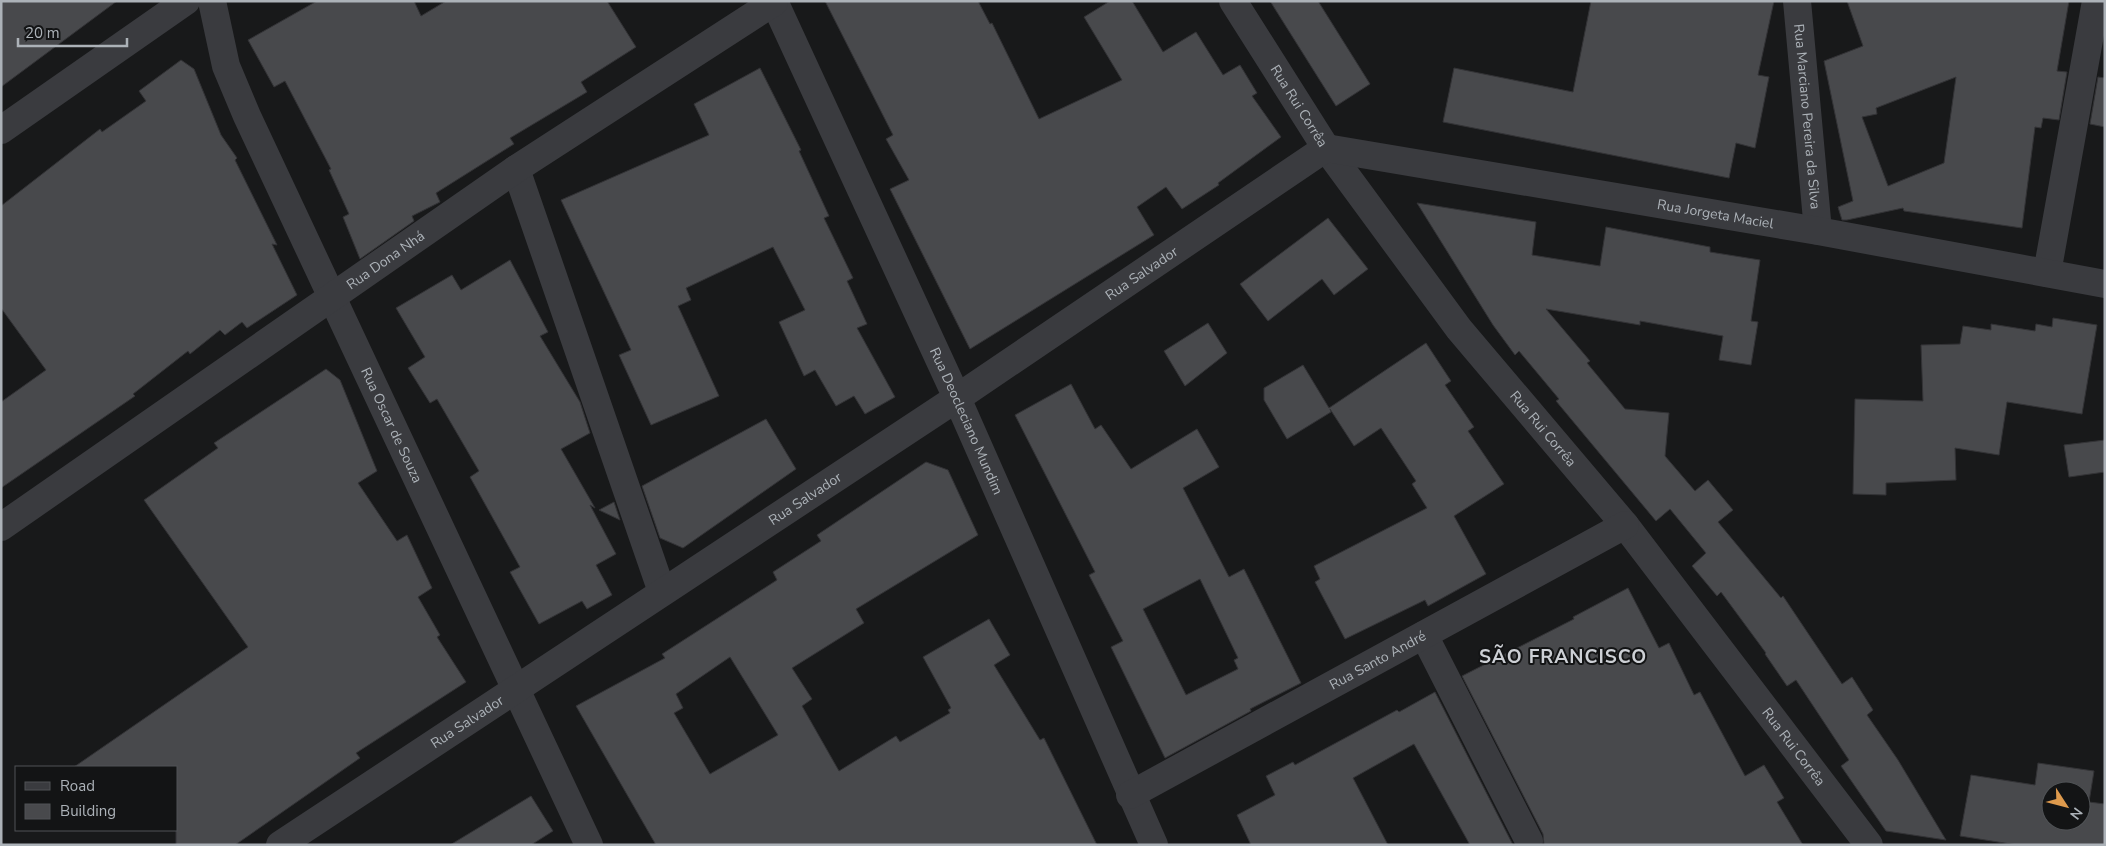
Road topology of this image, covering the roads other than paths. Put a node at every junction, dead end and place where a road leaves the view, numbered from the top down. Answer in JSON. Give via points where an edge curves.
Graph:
{"nodes":[{"id":1,"x":186,"y":1,"type":"edge"},
{"id":2,"x":212,"y":1,"type":"edge"},
{"id":3,"x":1233,"y":1,"type":"edge"},
{"id":4,"x":1797,"y":1,"type":"edge"},
{"id":5,"x":2096,"y":1,"type":"edge"},
{"id":6,"x":774,"y":2,"type":"edge"},
{"id":7,"x":1,"y":130,"type":"edge"},
{"id":8,"x":1326,"y":148,"type":"junction"},
{"id":9,"x":516,"y":168,"type":"junction"},
{"id":10,"x":1818,"y":232,"type":"junction"},
{"id":11,"x":2047,"y":273,"type":"junction"},
{"id":12,"x":2105,"y":284,"type":"edge"},
{"id":13,"x":330,"y":297,"type":"junction"},
{"id":14,"x":957,"y":398,"type":"junction"},
{"id":15,"x":1625,"y":525,"type":"junction"},
{"id":16,"x":1,"y":527,"type":"edge"},
{"id":17,"x":662,"y":592,"type":"junction"},
{"id":18,"x":1424,"y":635,"type":"junction"},
{"id":19,"x":515,"y":688,"type":"junction"},
{"id":20,"x":1130,"y":795,"type":"junction"},
{"id":21,"x":1529,"y":841,"type":"dead end"},
{"id":22,"x":280,"y":845,"type":"edge"},
{"id":23,"x":590,"y":845,"type":"edge"},
{"id":24,"x":1154,"y":845,"type":"edge"},
{"id":25,"x":1869,"y":845,"type":"edge"}],
"edges":[{"from":1,"to":7,"type":"street"},
{"from":2,"to":13,"type":"street","name":"Rua Oscar de Souza","via":[[226,66]]},
{"from":3,"to":8,"type":"street","name":"Rua Rui Corrêa"},
{"from":4,"to":10,"type":"street","name":"Rua Marciano Pereira da Silva"},
{"from":5,"to":11,"type":"street"},
{"from":6,"to":9,"type":"street","name":"Rua Dona Nhá"},
{"from":6,"to":14,"type":"street","name":"Rua Deocleciano Mundim"},
{"from":8,"to":10,"type":"street","name":"Rua Jorgeta Maciel"},
{"from":8,"to":14,"type":"street","name":"Rua Salvador"},
{"from":8,"to":15,"type":"street","name":"Rua Rui Corrêa","via":[[1459,329]]},
{"from":9,"to":13,"type":"street","name":"Rua Dona Nhá"},
{"from":9,"to":17,"type":"street"},
{"from":10,"to":11,"type":"street","name":"Rua Jorgeta Maciel"},
{"from":11,"to":12,"type":"street","name":"Rua Jorgeta Maciel"},
{"from":13,"to":16,"type":"street","name":"Rua Dona Nhá"},
{"from":13,"to":19,"type":"street","name":"Rua Oscar de Souza"},
{"from":14,"to":17,"type":"street","name":"Rua Salvador"},
{"from":14,"to":20,"type":"street","name":"Rua Deocleciano Mundim"},
{"from":15,"to":18,"type":"street","name":"Rua Santo André"},
{"from":15,"to":25,"type":"street","name":"Rua Rui Corrêa"},
{"from":17,"to":19,"type":"street","name":"Rua Salvador"},
{"from":18,"to":20,"type":"street","name":"Rua Santo André"},
{"from":18,"to":21,"type":"street"},
{"from":19,"to":22,"type":"street","name":"Rua Salvador"},
{"from":19,"to":23,"type":"street","name":"Rua Oscar de Souza"},
{"from":20,"to":24,"type":"street","name":"Rua Deocleciano Mundim"}]}
